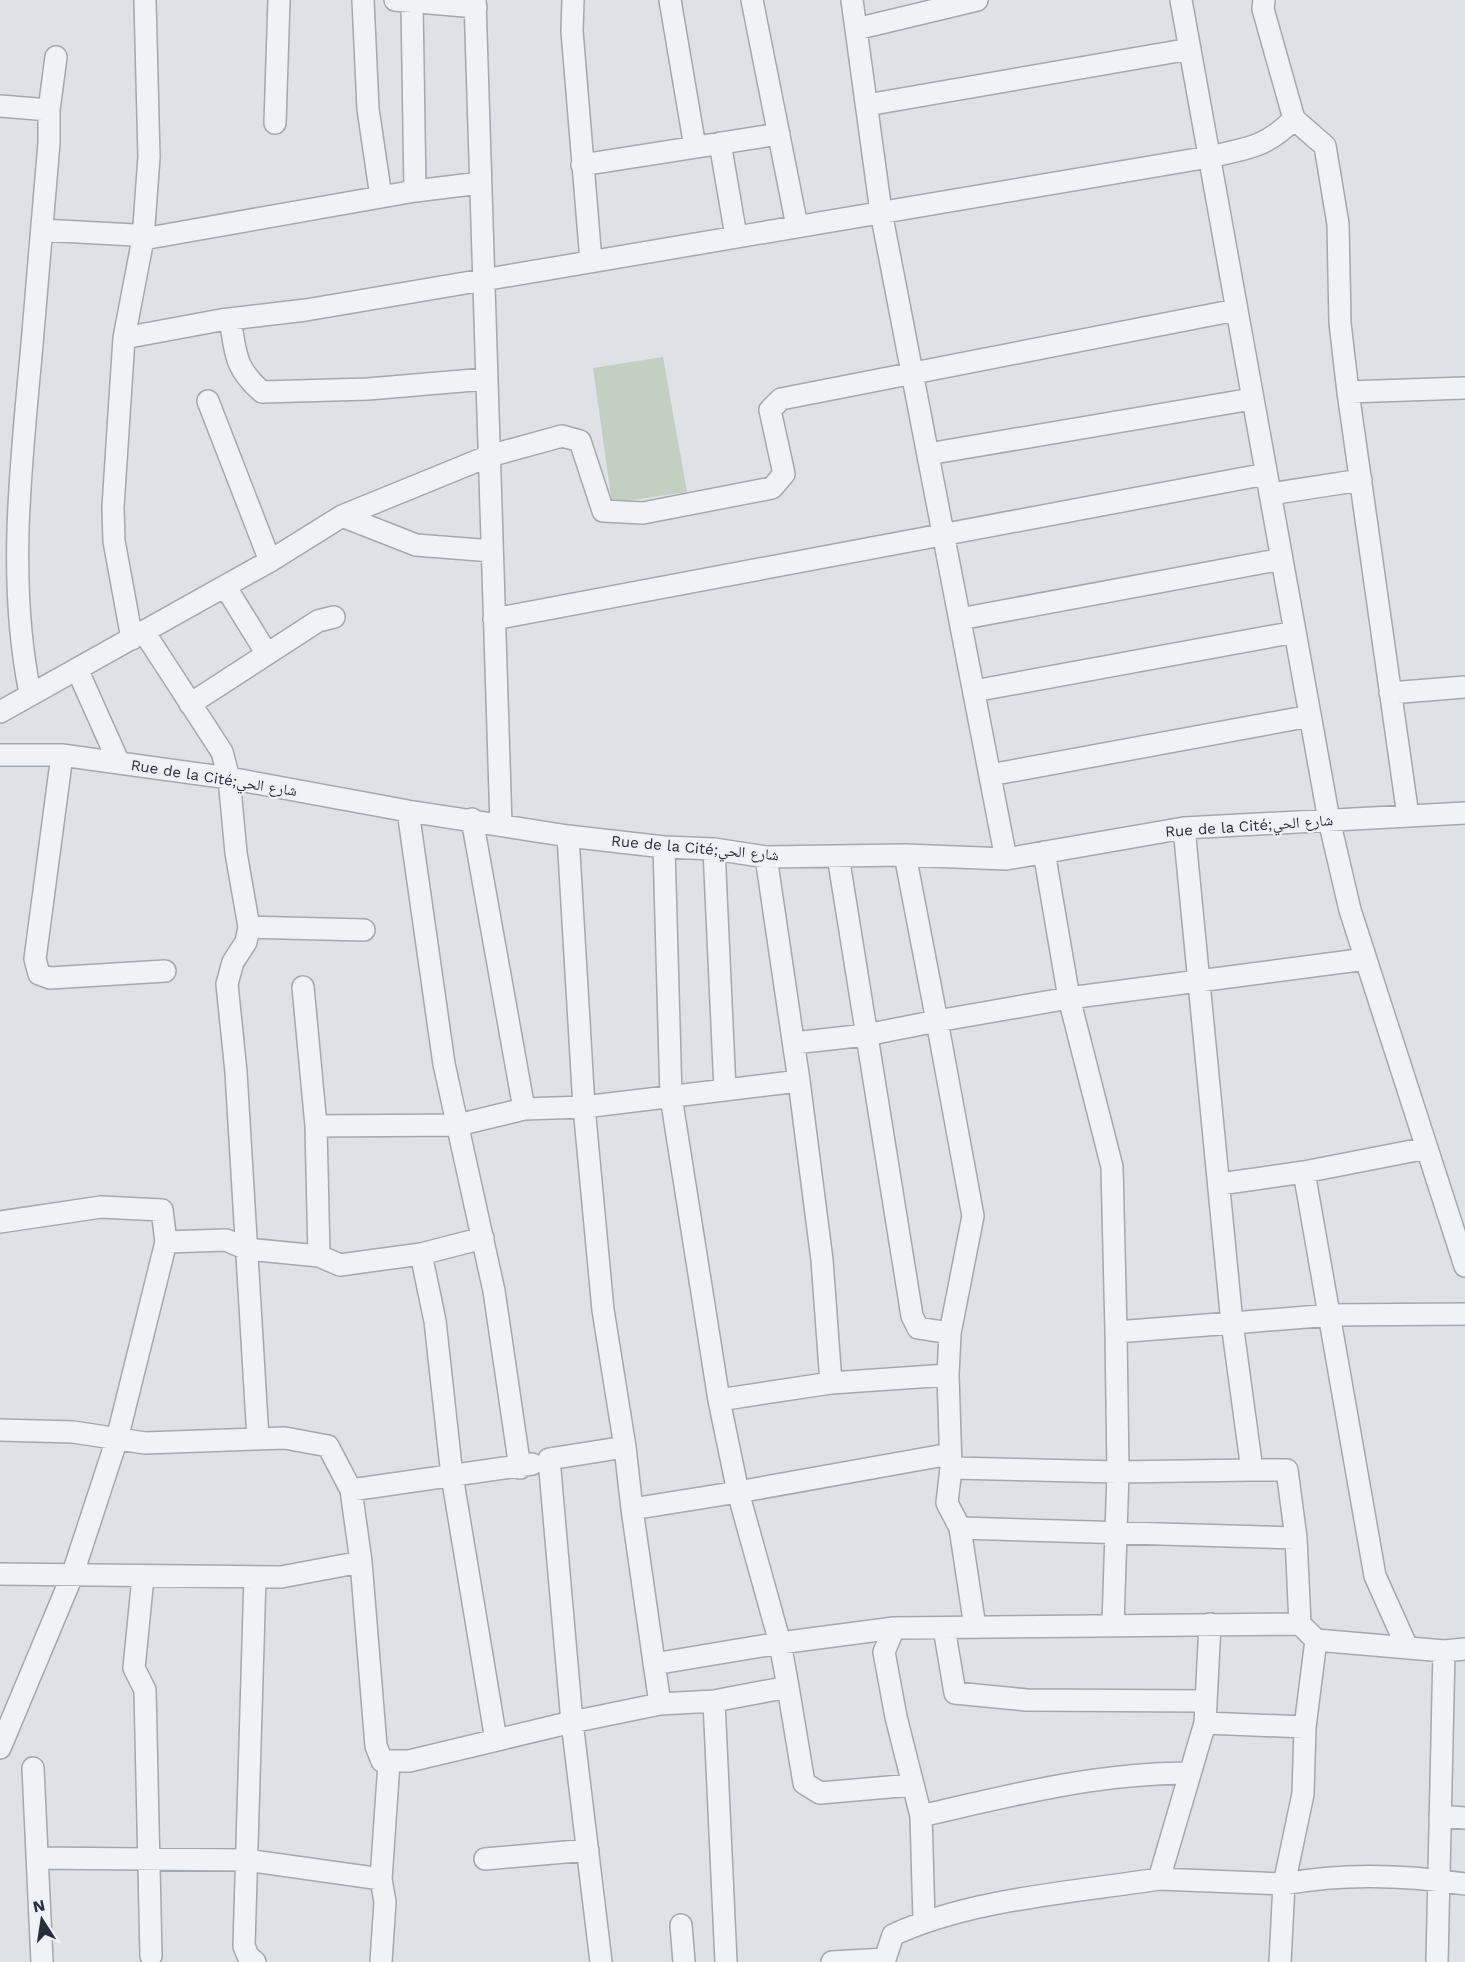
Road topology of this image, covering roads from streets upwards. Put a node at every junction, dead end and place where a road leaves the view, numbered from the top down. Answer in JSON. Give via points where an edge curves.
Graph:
{"nodes":[{"id":1,"x":145,"y":0,"type":"edge"},
{"id":2,"x":279,"y":0,"type":"edge"},
{"id":3,"x":363,"y":0,"type":"edge"},
{"id":4,"x":573,"y":0,"type":"edge"},
{"id":5,"x":670,"y":0,"type":"edge"},
{"id":6,"x":752,"y":0,"type":"edge"},
{"id":7,"x":852,"y":0,"type":"edge"},
{"id":8,"x":977,"y":0,"type":"edge"},
{"id":9,"x":1181,"y":0,"type":"edge"},
{"id":10,"x":1264,"y":0,"type":"edge"},
{"id":11,"x":403,"y":1,"type":"edge"},
{"id":12,"x":476,"y":4,"type":"edge"},
{"id":13,"x":856,"y":29,"type":"junction"},
{"id":14,"x":1190,"y":49,"type":"junction"},
{"id":15,"x":56,"y":57,"type":"dead end"},
{"id":16,"x":867,"y":105,"type":"junction"},
{"id":17,"x":0,"y":106,"type":"edge"},
{"id":18,"x":49,"y":110,"type":"junction"},
{"id":19,"x":1294,"y":119,"type":"junction"},
{"id":20,"x":275,"y":123,"type":"dead end"},
{"id":21,"x":779,"y":134,"type":"junction"},
{"id":22,"x":720,"y":143,"type":"junction"},
{"id":23,"x":695,"y":147,"type":"junction"},
{"id":24,"x":1209,"y":157,"type":"junction"},
{"id":25,"x":582,"y":165,"type":"junction"},
{"id":26,"x":480,"y":183,"type":"junction"},
{"id":27,"x":415,"y":191,"type":"junction"},
{"id":28,"x":381,"y":197,"type":"junction"},
{"id":29,"x":881,"y":212,"type":"junction"},
{"id":30,"x":797,"y":226,"type":"junction"},
{"id":31,"x":42,"y":230,"type":"junction"},
{"id":32,"x":736,"y":237,"type":"junction"},
{"id":33,"x":143,"y":239,"type":"junction"},
{"id":34,"x":591,"y":261,"type":"junction"},
{"id":35,"x":483,"y":279,"type":"junction"},
{"id":36,"x":1236,"y":310,"type":"junction"},
{"id":37,"x":230,"y":319,"type":"junction"},
{"id":38,"x":124,"y":338,"type":"junction"},
{"id":39,"x":913,"y":373,"type":"junction"},
{"id":40,"x":486,"y":379,"type":"junction"},
{"id":41,"x":1465,"y":388,"type":"edge"},
{"id":42,"x":1348,"y":392,"type":"junction"},
{"id":43,"x":1252,"y":399,"type":"junction"},
{"id":44,"x":208,"y":401,"type":"dead end"},
{"id":45,"x":928,"y":454,"type":"junction"},
{"id":46,"x":489,"y":456,"type":"junction"},
{"id":47,"x":1361,"y":480,"type":"junction"},
{"id":48,"x":1268,"y":484,"type":"junction"},
{"id":49,"x":342,"y":516,"type":"junction"},
{"id":50,"x":944,"y":537,"type":"junction"},
{"id":51,"x":492,"y":551,"type":"junction"},
{"id":52,"x":1282,"y":559,"type":"junction"},
{"id":53,"x":270,"y":561,"type":"junction"},
{"id":54,"x":225,"y":586,"type":"junction"},
{"id":55,"x":334,"y":617,"type":"dead end"},
{"id":56,"x":494,"y":619,"type":"junction"},
{"id":57,"x":960,"y":619,"type":"junction"},
{"id":58,"x":1295,"y":632,"type":"junction"},
{"id":59,"x":138,"y":636,"type":"junction"},
{"id":60,"x":267,"y":654,"type":"junction"},
{"id":61,"x":76,"y":669,"type":"junction"},
{"id":62,"x":1465,"y":687,"type":"edge"},
{"id":63,"x":974,"y":691,"type":"junction"},
{"id":64,"x":30,"y":693,"type":"junction"},
{"id":65,"x":1390,"y":693,"type":"junction"},
{"id":66,"x":190,"y":704,"type":"junction"},
{"id":67,"x":0,"y":712,"type":"edge"},
{"id":68,"x":1310,"y":716,"type":"junction"},
{"id":69,"x":0,"y":755,"type":"edge"},
{"id":70,"x":62,"y":755,"type":"junction"},
{"id":71,"x":119,"y":762,"type":"junction"},
{"id":72,"x":990,"y":775,"type":"junction"},
{"id":73,"x":229,"y":778,"type":"junction"},
{"id":74,"x":408,"y":811,"type":"junction"},
{"id":75,"x":1465,"y":813,"type":"edge"},
{"id":76,"x":1408,"y":816,"type":"junction"},
{"id":77,"x":472,"y":819,"type":"junction"},
{"id":78,"x":1329,"y":820,"type":"junction"},
{"id":79,"x":501,"y":825,"type":"junction"},
{"id":80,"x":1184,"y":828,"type":"junction"},
{"id":81,"x":568,"y":836,"type":"junction"},
{"id":82,"x":664,"y":847,"type":"junction"},
{"id":83,"x":714,"y":849,"type":"junction"},
{"id":84,"x":1044,"y":852,"type":"junction"},
{"id":85,"x":905,"y":855,"type":"junction"},
{"id":86,"x":838,"y":856,"type":"junction"},
{"id":87,"x":766,"y":858,"type":"junction"},
{"id":88,"x":1006,"y":859,"type":"junction"},
{"id":89,"x":249,"y":927,"type":"junction"},
{"id":90,"x":364,"y":930,"type":"dead end"},
{"id":91,"x":1366,"y":959,"type":"junction"},
{"id":92,"x":165,"y":971,"type":"dead end"},
{"id":93,"x":1199,"y":981,"type":"junction"},
{"id":94,"x":303,"y":987,"type":"dead end"},
{"id":95,"x":1069,"y":998,"type":"junction"},
{"id":96,"x":937,"y":1021,"type":"junction"},
{"id":97,"x":866,"y":1035,"type":"junction"},
{"id":98,"x":794,"y":1043,"type":"junction"},
{"id":99,"x":799,"y":1081,"type":"junction"},
{"id":100,"x":725,"y":1090,"type":"junction"},
{"id":101,"x":671,"y":1097,"type":"junction"},
{"id":102,"x":584,"y":1107,"type":"junction"},
{"id":103,"x":524,"y":1109,"type":"junction"},
{"id":104,"x":458,"y":1125,"type":"junction"},
{"id":105,"x":316,"y":1126,"type":"junction"},
{"id":106,"x":1427,"y":1148,"type":"junction"},
{"id":107,"x":1304,"y":1172,"type":"junction"},
{"id":108,"x":1220,"y":1184,"type":"junction"},
{"id":109,"x":0,"y":1222,"type":"edge"},
{"id":110,"x":483,"y":1238,"type":"junction"},
{"id":111,"x":166,"y":1242,"type":"junction"},
{"id":112,"x":247,"y":1249,"type":"junction"},
{"id":113,"x":422,"y":1254,"type":"junction"},
{"id":114,"x":319,"y":1256,"type":"junction"},
{"id":115,"x":1465,"y":1266,"type":"edge"},
{"id":116,"x":1465,"y":1314,"type":"edge"},
{"id":117,"x":1331,"y":1315,"type":"junction"},
{"id":118,"x":1232,"y":1323,"type":"junction"},
{"id":119,"x":1116,"y":1332,"type":"junction"},
{"id":120,"x":950,"y":1333,"type":"junction"},
{"id":121,"x":948,"y":1375,"type":"junction"},
{"id":122,"x":831,"y":1383,"type":"junction"},
{"id":123,"x":719,"y":1400,"type":"junction"},
{"id":124,"x":0,"y":1430,"type":"edge"},
{"id":125,"x":117,"y":1439,"type":"junction"},
{"id":126,"x":258,"y":1439,"type":"junction"},
{"id":127,"x":625,"y":1447,"type":"junction"},
{"id":128,"x":549,"y":1459,"type":"junction"},
{"id":129,"x":950,"y":1461,"type":"junction"},
{"id":130,"x":520,"y":1468,"type":"junction"},
{"id":131,"x":1252,"y":1470,"type":"junction"},
{"id":132,"x":1118,"y":1472,"type":"junction"},
{"id":133,"x":452,"y":1476,"type":"junction"},
{"id":134,"x":351,"y":1490,"type":"junction"},
{"id":135,"x":738,"y":1492,"type":"junction"},
{"id":136,"x":632,"y":1509,"type":"junction"},
{"id":137,"x":960,"y":1528,"type":"junction"},
{"id":138,"x":1117,"y":1532,"type":"junction"},
{"id":139,"x":1296,"y":1538,"type":"junction"},
{"id":140,"x":362,"y":1562,"type":"junction"},
{"id":141,"x":0,"y":1574,"type":"edge"},
{"id":142,"x":72,"y":1576,"type":"junction"},
{"id":143,"x":144,"y":1577,"type":"junction"},
{"id":144,"x":255,"y":1577,"type":"junction"},
{"id":145,"x":1113,"y":1624,"type":"junction"},
{"id":146,"x":1210,"y":1624,"type":"junction"},
{"id":147,"x":1300,"y":1624,"type":"junction"},
{"id":148,"x":975,"y":1627,"type":"junction"},
{"id":149,"x":944,"y":1628,"type":"junction"},
{"id":150,"x":894,"y":1629,"type":"junction"},
{"id":151,"x":1316,"y":1640,"type":"junction"},
{"id":152,"x":780,"y":1643,"type":"junction"},
{"id":153,"x":1407,"y":1647,"type":"junction"},
{"id":154,"x":1465,"y":1649,"type":"edge"},
{"id":155,"x":1444,"y":1651,"type":"junction"},
{"id":156,"x":654,"y":1664,"type":"junction"},
{"id":157,"x":788,"y":1688,"type":"junction"},
{"id":158,"x":714,"y":1701,"type":"junction"},
{"id":159,"x":1205,"y":1701,"type":"junction"},
{"id":160,"x":660,"y":1704,"type":"junction"},
{"id":161,"x":572,"y":1722,"type":"junction"},
{"id":162,"x":1205,"y":1723,"type":"junction"},
{"id":163,"x":1305,"y":1727,"type":"junction"},
{"id":164,"x":496,"y":1740,"type":"junction"},
{"id":165,"x":0,"y":1748,"type":"edge"},
{"id":166,"x":382,"y":1761,"type":"junction"},
{"id":167,"x":33,"y":1768,"type":"dead end"},
{"id":168,"x":1190,"y":1773,"type":"junction"},
{"id":169,"x":912,"y":1785,"type":"junction"},
{"id":170,"x":921,"y":1816,"type":"junction"},
{"id":171,"x":1440,"y":1816,"type":"junction"},
{"id":172,"x":1465,"y":1818,"type":"edge"},
{"id":173,"x":588,"y":1850,"type":"junction"},
{"id":174,"x":37,"y":1858,"type":"junction"},
{"id":175,"x":148,"y":1859,"type":"junction"},
{"id":176,"x":485,"y":1859,"type":"dead end"},
{"id":177,"x":246,"y":1860,"type":"junction"},
{"id":178,"x":381,"y":1879,"type":"junction"},
{"id":179,"x":1159,"y":1879,"type":"junction"},
{"id":180,"x":1439,"y":1880,"type":"junction"},
{"id":181,"x":1284,"y":1884,"type":"junction"},
{"id":182,"x":1465,"y":1884,"type":"edge"},
{"id":183,"x":924,"y":1920,"type":"junction"},
{"id":184,"x":681,"y":1925,"type":"dead end"},
{"id":185,"x":151,"y":1956,"type":"dead end"},
{"id":186,"x":885,"y":1960,"type":"edge"},
{"id":187,"x":42,"y":1962,"type":"edge"},
{"id":188,"x":255,"y":1962,"type":"edge"},
{"id":189,"x":381,"y":1962,"type":"edge"},
{"id":190,"x":601,"y":1962,"type":"edge"},
{"id":191,"x":684,"y":1962,"type":"edge"},
{"id":192,"x":726,"y":1962,"type":"edge"},
{"id":193,"x":832,"y":1962,"type":"edge"},
{"id":194,"x":1280,"y":1962,"type":"edge"},
{"id":195,"x":1437,"y":1962,"type":"edge"}],
"edges":[{"from":1,"to":33,"type":"street","via":[[149,157]]},
{"from":2,"to":20,"type":"street"},
{"from":3,"to":28,"type":"street","via":[[368,109]]},
{"from":4,"to":25,"type":"street"},
{"from":5,"to":23,"type":"street"},
{"from":6,"to":21,"type":"street"},
{"from":7,"to":13,"type":"street"},
{"from":8,"to":13,"type":"street"},
{"from":9,"to":14,"type":"street"},
{"from":10,"to":19,"type":"street","via":[[1263,9]]},
{"from":11,"to":12,"type":"street"},
{"from":11,"to":27,"type":"street"},
{"from":12,"to":26,"type":"street"},
{"from":13,"to":16,"type":"street"},
{"from":14,"to":16,"type":"street"},
{"from":14,"to":24,"type":"street"},
{"from":15,"to":18,"type":"street"},
{"from":16,"to":29,"type":"street"},
{"from":17,"to":18,"type":"street"},
{"from":18,"to":31,"type":"street"},
{"from":19,"to":24,"type":"street","via":[[1275,138]]},
{"from":19,"to":42,"type":"street","via":[[1325,146],[1338,224],[1340,323]]},
{"from":21,"to":22,"type":"street"},
{"from":21,"to":30,"type":"street"},
{"from":22,"to":23,"type":"street"},
{"from":22,"to":32,"type":"street"},
{"from":23,"to":25,"type":"street"},
{"from":24,"to":29,"type":"street"},
{"from":24,"to":36,"type":"street"},
{"from":25,"to":34,"type":"street"},
{"from":26,"to":27,"type":"street"},
{"from":26,"to":35,"type":"street"},
{"from":27,"to":28,"type":"street"},
{"from":28,"to":33,"type":"street"},
{"from":29,"to":30,"type":"street"},
{"from":29,"to":39,"type":"street"},
{"from":30,"to":32,"type":"street"},
{"from":31,"to":33,"type":"street","via":[[134,235]]},
{"from":31,"to":64,"type":"street","via":[[21,463],[17,561],[22,654]]},
{"from":32,"to":34,"type":"street"},
{"from":33,"to":38,"type":"street"},
{"from":34,"to":35,"type":"street"},
{"from":35,"to":37,"type":"street"},
{"from":35,"to":40,"type":"street"},
{"from":36,"to":39,"type":"street"},
{"from":36,"to":43,"type":"street"},
{"from":37,"to":38,"type":"street"},
{"from":37,"to":40,"type":"street","via":[[237,360],[245,377],[262,392]]},
{"from":38,"to":59,"type":"street","via":[[114,541]]},
{"from":39,"to":45,"type":"street"},
{"from":39,"to":46,"type":"street","via":[[781,399],[770,410],[784,474],[772,488],[643,513],[603,511],[580,441],[562,436]]},
{"from":40,"to":46,"type":"street"},
{"from":41,"to":42,"type":"street"},
{"from":42,"to":47,"type":"street"},
{"from":43,"to":45,"type":"street"},
{"from":43,"to":48,"type":"street"},
{"from":44,"to":53,"type":"street"},
{"from":45,"to":50,"type":"street"},
{"from":46,"to":49,"type":"street"},
{"from":46,"to":51,"type":"street"},
{"from":47,"to":48,"type":"street"},
{"from":47,"to":65,"type":"street"},
{"from":48,"to":50,"type":"street"},
{"from":48,"to":52,"type":"street"},
{"from":49,"to":51,"type":"street","via":[[416,545]]},
{"from":49,"to":53,"type":"street"},
{"from":50,"to":56,"type":"street"},
{"from":50,"to":57,"type":"street"},
{"from":51,"to":56,"type":"street"},
{"from":52,"to":57,"type":"street"},
{"from":52,"to":58,"type":"street"},
{"from":53,"to":54,"type":"street"},
{"from":54,"to":59,"type":"street"},
{"from":54,"to":60,"type":"street"},
{"from":55,"to":60,"type":"street","via":[[318,621]]},
{"from":56,"to":79,"type":"street"},
{"from":57,"to":63,"type":"street"},
{"from":58,"to":63,"type":"street"},
{"from":58,"to":68,"type":"street"},
{"from":59,"to":61,"type":"street"},
{"from":59,"to":66,"type":"street"},
{"from":60,"to":66,"type":"street"},
{"from":61,"to":64,"type":"street"},
{"from":61,"to":71,"type":"street"},
{"from":62,"to":65,"type":"street"},
{"from":63,"to":72,"type":"street"},
{"from":64,"to":67,"type":"street"},
{"from":65,"to":76,"type":"street"},
{"from":66,"to":73,"type":"street","via":[[222,752]]},
{"from":68,"to":72,"type":"street"},
{"from":68,"to":78,"type":"street"},
{"from":69,"to":70,"type":"street","name":"Rue de la Cité;شارع الحي"},
{"from":70,"to":71,"type":"street","name":"Rue de la Cité;شارع الحي"},
{"from":70,"to":92,"type":"street","via":[[35,959],[39,974],[50,978]]},
{"from":71,"to":73,"type":"street","name":"Rue de la Cité;شارع الحي"},
{"from":72,"to":88,"type":"street"},
{"from":73,"to":74,"type":"street","name":"Rue de la Cité;شارع الحي"},
{"from":73,"to":89,"type":"street","via":[[236,853]]},
{"from":74,"to":77,"type":"street","name":"Rue de la Cité;شارع الحي"},
{"from":74,"to":104,"type":"street","via":[[444,1064]]},
{"from":75,"to":76,"type":"street","name":"Rue de la Cité;شارع الحي"},
{"from":76,"to":78,"type":"street","name":"Rue de la Cité;شارع الحي"},
{"from":77,"to":79,"type":"street","name":"Rue de la Cité;شارع الحي"},
{"from":77,"to":103,"type":"street"},
{"from":78,"to":80,"type":"street","name":"Rue de la Cité;شارع الحي"},
{"from":78,"to":91,"type":"street"},
{"from":79,"to":81,"type":"street","name":"Rue de la Cité;شارع الحي"},
{"from":80,"to":84,"type":"street","name":"Rue de la Cité;شارع الحي"},
{"from":80,"to":93,"type":"street"},
{"from":81,"to":82,"type":"street","name":"Rue de la Cité;شارع الحي"},
{"from":81,"to":102,"type":"street"},
{"from":82,"to":83,"type":"street","name":"Rue de la Cité;شارع الحي"},
{"from":82,"to":101,"type":"street"},
{"from":83,"to":87,"type":"street","name":"Rue de la Cité;شارع الحي"},
{"from":83,"to":100,"type":"street"},
{"from":84,"to":88,"type":"street","name":"Rue de la Cité;شارع الحي"},
{"from":84,"to":95,"type":"street"},
{"from":85,"to":86,"type":"street","name":"Rue de la Cité;شارع الحي"},
{"from":85,"to":88,"type":"street","name":"Rue de la Cité;شارع الحي"},
{"from":85,"to":96,"type":"street"},
{"from":86,"to":87,"type":"street","name":"Rue de la Cité;شارع الحي"},
{"from":86,"to":97,"type":"street"},
{"from":87,"to":98,"type":"street"},
{"from":89,"to":90,"type":"street"},
{"from":89,"to":112,"type":"street","via":[[227,984]]},
{"from":91,"to":93,"type":"street"},
{"from":91,"to":106,"type":"street"},
{"from":93,"to":95,"type":"street"},
{"from":93,"to":108,"type":"street"},
{"from":94,"to":105,"type":"street"},
{"from":95,"to":96,"type":"street"},
{"from":95,"to":119,"type":"street","via":[[1112,1167]]},
{"from":96,"to":97,"type":"street"},
{"from":96,"to":120,"type":"street","via":[[973,1216]]},
{"from":97,"to":98,"type":"street"},
{"from":97,"to":120,"type":"street","via":[[912,1316],[918,1328]]},
{"from":98,"to":99,"type":"street"},
{"from":99,"to":100,"type":"street"},
{"from":99,"to":122,"type":"street","via":[[822,1260]]},
{"from":100,"to":101,"type":"street"},
{"from":101,"to":102,"type":"street"},
{"from":101,"to":123,"type":"street"},
{"from":102,"to":103,"type":"street"},
{"from":102,"to":127,"type":"street","via":[[603,1310]]},
{"from":103,"to":104,"type":"street"},
{"from":104,"to":105,"type":"street"},
{"from":104,"to":110,"type":"street"},
{"from":105,"to":114,"type":"street"},
{"from":106,"to":107,"type":"street"},
{"from":106,"to":115,"type":"street"},
{"from":107,"to":108,"type":"street"},
{"from":107,"to":117,"type":"street"},
{"from":108,"to":118,"type":"street"},
{"from":109,"to":111,"type":"street","via":[[101,1207],[162,1210]]},
{"from":110,"to":113,"type":"street"},
{"from":110,"to":130,"type":"street"},
{"from":111,"to":112,"type":"street","via":[[226,1240]]},
{"from":111,"to":125,"type":"street"},
{"from":112,"to":114,"type":"street"},
{"from":112,"to":126,"type":"street"},
{"from":113,"to":114,"type":"street","via":[[340,1264]]},
{"from":113,"to":133,"type":"street","via":[[435,1321]]},
{"from":116,"to":117,"type":"street"},
{"from":117,"to":118,"type":"street"},
{"from":117,"to":153,"type":"street","via":[[1376,1576]]},
{"from":118,"to":119,"type":"street"},
{"from":118,"to":131,"type":"street"},
{"from":119,"to":132,"type":"street"},
{"from":120,"to":121,"type":"street"},
{"from":121,"to":122,"type":"street"},
{"from":121,"to":129,"type":"street"},
{"from":122,"to":123,"type":"street"},
{"from":123,"to":135,"type":"street"},
{"from":124,"to":125,"type":"street","via":[[73,1432]]},
{"from":125,"to":126,"type":"street","via":[[145,1443]]},
{"from":125,"to":142,"type":"street"},
{"from":126,"to":134,"type":"street","via":[[285,1438],[328,1446]]},
{"from":127,"to":128,"type":"street"},
{"from":127,"to":136,"type":"street"},
{"from":128,"to":130,"type":"street"},
{"from":128,"to":161,"type":"street"},
{"from":129,"to":132,"type":"street"},
{"from":129,"to":135,"type":"street"},
{"from":129,"to":137,"type":"street","via":[[947,1503]]},
{"from":130,"to":133,"type":"street"},
{"from":131,"to":132,"type":"street"},
{"from":131,"to":139,"type":"street","via":[[1287,1470]]},
{"from":132,"to":138,"type":"street"},
{"from":133,"to":134,"type":"street"},
{"from":133,"to":164,"type":"street"},
{"from":134,"to":140,"type":"street"},
{"from":135,"to":136,"type":"street"},
{"from":135,"to":152,"type":"street"},
{"from":136,"to":156,"type":"street"},
{"from":137,"to":138,"type":"street"},
{"from":137,"to":148,"type":"street"},
{"from":138,"to":139,"type":"street"},
{"from":138,"to":145,"type":"street"},
{"from":139,"to":147,"type":"street"},
{"from":140,"to":144,"type":"street","via":[[281,1577]]},
{"from":140,"to":166,"type":"street","via":[[376,1746]]},
{"from":141,"to":142,"type":"street"},
{"from":142,"to":143,"type":"street"},
{"from":142,"to":165,"type":"street"},
{"from":143,"to":144,"type":"street"},
{"from":143,"to":175,"type":"street","via":[[134,1668],[145,1690]]},
{"from":144,"to":177,"type":"street"},
{"from":145,"to":146,"type":"street"},
{"from":145,"to":148,"type":"street"},
{"from":146,"to":147,"type":"street"},
{"from":146,"to":159,"type":"street"},
{"from":147,"to":151,"type":"street"},
{"from":148,"to":149,"type":"street"},
{"from":149,"to":150,"type":"street"},
{"from":149,"to":159,"type":"street","via":[[955,1693],[1028,1700]]},
{"from":150,"to":152,"type":"street"},
{"from":150,"to":169,"type":"street","via":[[884,1652]]},
{"from":151,"to":153,"type":"street"},
{"from":151,"to":163,"type":"street"},
{"from":152,"to":156,"type":"street"},
{"from":152,"to":157,"type":"street"},
{"from":153,"to":155,"type":"street"},
{"from":154,"to":155,"type":"street"},
{"from":155,"to":171,"type":"street"},
{"from":156,"to":160,"type":"street"},
{"from":157,"to":158,"type":"street"},
{"from":157,"to":169,"type":"street","via":[[804,1784],[820,1793]]},
{"from":158,"to":160,"type":"street"},
{"from":158,"to":192,"type":"street"},
{"from":159,"to":162,"type":"street"},
{"from":160,"to":161,"type":"street"},
{"from":161,"to":164,"type":"street"},
{"from":161,"to":173,"type":"street"},
{"from":162,"to":163,"type":"street"},
{"from":162,"to":168,"type":"street"},
{"from":163,"to":181,"type":"street","via":[[1303,1794]]},
{"from":164,"to":166,"type":"street","via":[[409,1761]]},
{"from":166,"to":178,"type":"street","via":[[389,1763]]},
{"from":167,"to":174,"type":"street"},
{"from":168,"to":170,"type":"street","via":[[1126,1775],[1020,1792]]},
{"from":168,"to":179,"type":"street"},
{"from":169,"to":170,"type":"street"},
{"from":170,"to":183,"type":"street"},
{"from":171,"to":172,"type":"street"},
{"from":171,"to":180,"type":"street"},
{"from":173,"to":176,"type":"street"},
{"from":173,"to":190,"type":"street"},
{"from":174,"to":175,"type":"street"},
{"from":174,"to":187,"type":"street"},
{"from":175,"to":177,"type":"street"},
{"from":175,"to":185,"type":"street"},
{"from":177,"to":178,"type":"street"},
{"from":177,"to":188,"type":"street","via":[[244,1946]]},
{"from":178,"to":189,"type":"street","via":[[385,1902]]},
{"from":179,"to":181,"type":"street"},
{"from":179,"to":183,"type":"street","via":[[1026,1899]]},
{"from":180,"to":181,"type":"street","via":[[1320,1877]]},
{"from":180,"to":182,"type":"street"},
{"from":180,"to":195,"type":"street"},
{"from":181,"to":194,"type":"street"},
{"from":183,"to":186,"type":"street","via":[[892,1935]]},
{"from":184,"to":191,"type":"street"},
{"from":186,"to":193,"type":"street"}]}
